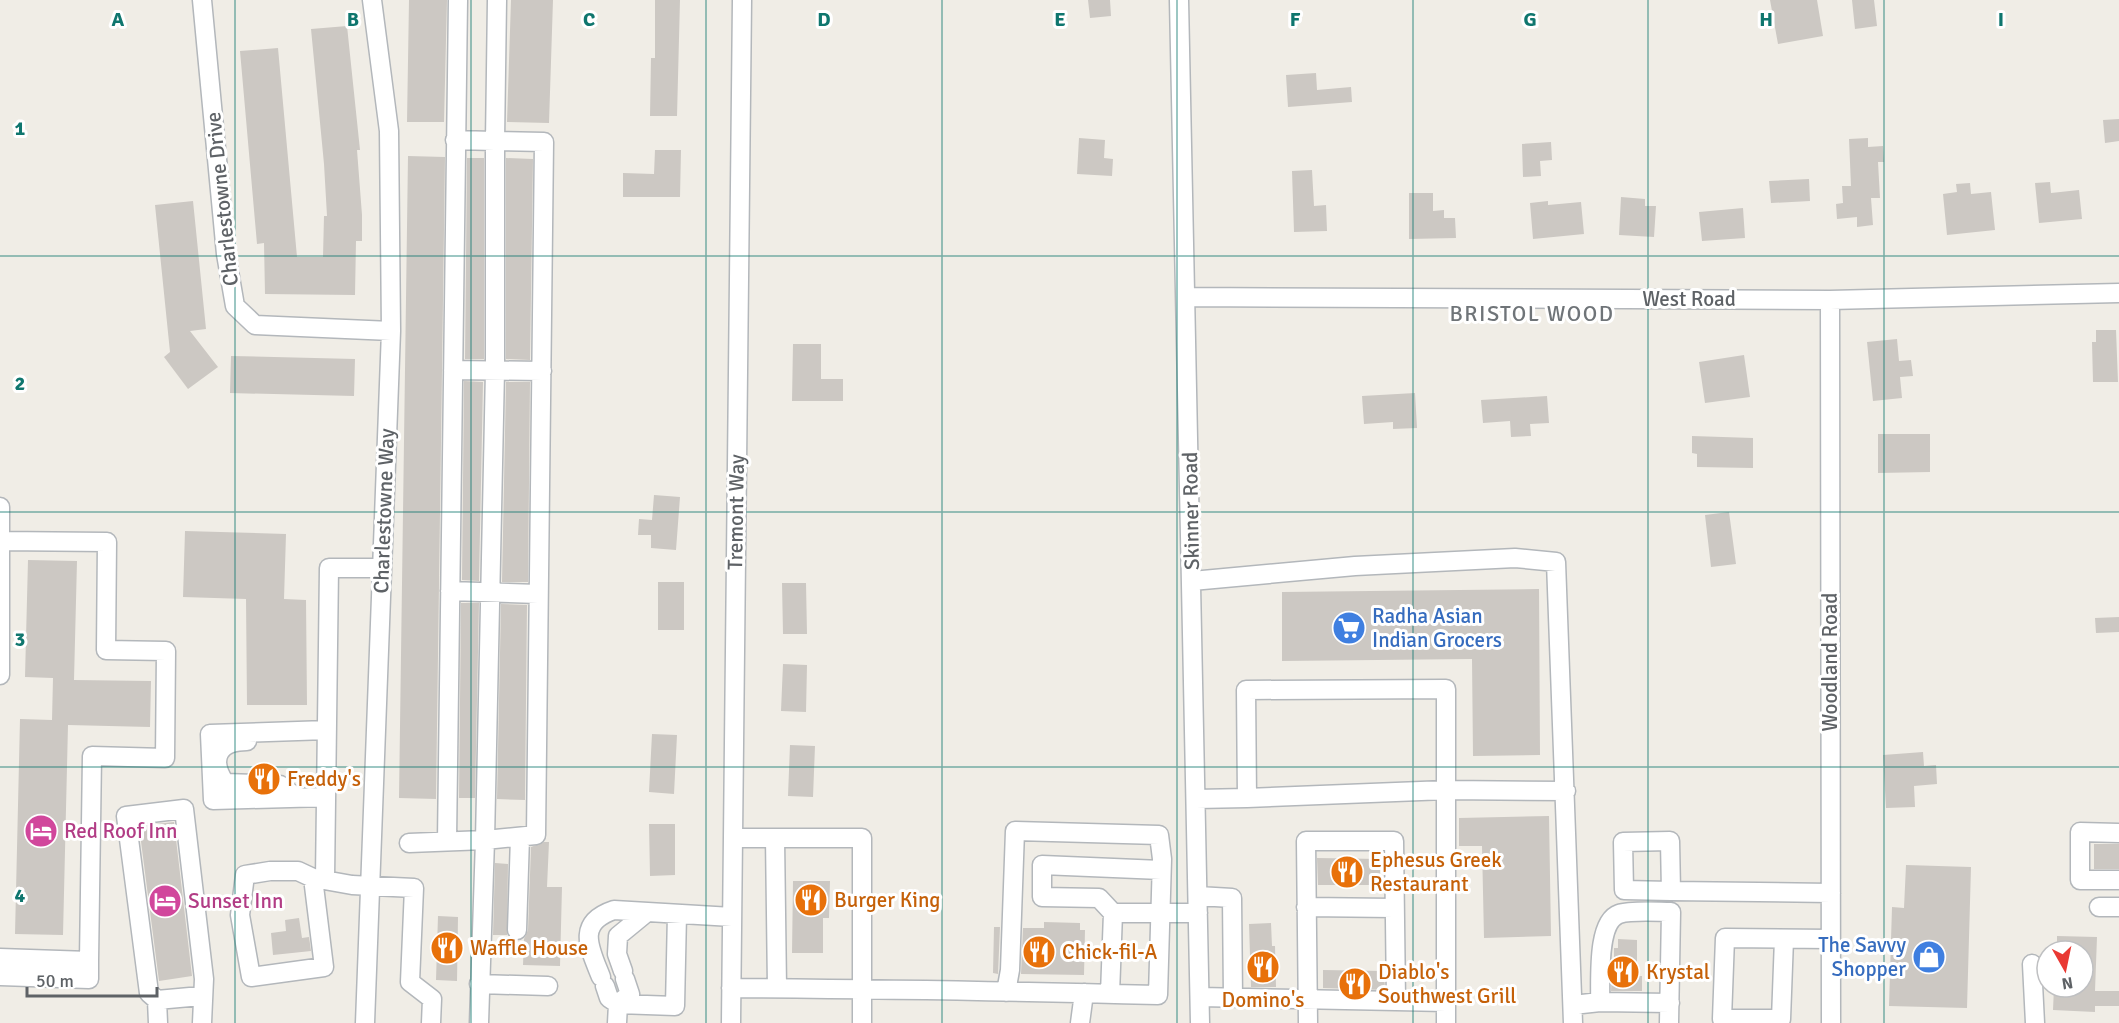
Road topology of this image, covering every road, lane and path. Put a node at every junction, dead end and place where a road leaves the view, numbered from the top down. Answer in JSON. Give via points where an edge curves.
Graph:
{"nodes":[{"id":1,"x":202,"y":0,"type":"edge"},
{"id":2,"x":372,"y":0,"type":"edge"},
{"id":3,"x":458,"y":0,"type":"edge"},
{"id":4,"x":497,"y":0,"type":"edge"},
{"id":5,"x":742,"y":0,"type":"edge"},
{"id":6,"x":1179,"y":0,"type":"edge"},
{"id":7,"x":455,"y":140,"type":"junction"},
{"id":8,"x":495,"y":141,"type":"junction"},
{"id":9,"x":2119,"y":293,"type":"edge"},
{"id":10,"x":1187,"y":297,"type":"junction"},
{"id":11,"x":1830,"y":300,"type":"junction"},
{"id":12,"x":390,"y":331,"type":"junction"},
{"id":13,"x":453,"y":370,"type":"junction"},
{"id":14,"x":495,"y":370,"type":"junction"},
{"id":15,"x":542,"y":371,"type":"junction"},
{"id":16,"x":0,"y":507,"type":"edge"},
{"id":17,"x":0,"y":541,"type":"edge"},
{"id":18,"x":382,"y":568,"type":"junction"},
{"id":19,"x":1192,"y":581,"type":"junction"},
{"id":20,"x":450,"y":591,"type":"junction"},
{"id":21,"x":491,"y":592,"type":"junction"},
{"id":22,"x":538,"y":594,"type":"junction"},
{"id":23,"x":0,"y":675,"type":"edge"},
{"id":24,"x":320,"y":730,"type":"junction"},
{"id":25,"x":1446,"y":790,"type":"junction"},
{"id":26,"x":1566,"y":791,"type":"junction"},
{"id":27,"x":326,"y":797,"type":"junction"},
{"id":28,"x":1247,"y":798,"type":"junction"},
{"id":29,"x":1196,"y":799,"type":"junction"},
{"id":30,"x":2119,"y":833,"type":"edge"},
{"id":31,"x":520,"y":837,"type":"junction"},
{"id":32,"x":733,"y":838,"type":"junction"},
{"id":33,"x":775,"y":838,"type":"junction"},
{"id":34,"x":485,"y":840,"type":"junction"},
{"id":35,"x":447,"y":841,"type":"junction"},
{"id":36,"x":409,"y":843,"type":"dead end"},
{"id":37,"x":1161,"y":864,"type":"junction"},
{"id":38,"x":319,"y":879,"type":"junction"},
{"id":39,"x":2119,"y":880,"type":"edge"},
{"id":40,"x":371,"y":885,"type":"junction"},
{"id":41,"x":1671,"y":891,"type":"dead end"},
{"id":42,"x":1831,"y":893,"type":"junction"},
{"id":43,"x":1198,"y":905,"type":"junction"},
{"id":44,"x":1306,"y":907,"type":"junction"},
{"id":45,"x":2099,"y":907,"type":"dead end"},
{"id":46,"x":2119,"y":907,"type":"edge"},
{"id":47,"x":1394,"y":908,"type":"junction"},
{"id":48,"x":646,"y":913,"type":"junction"},
{"id":49,"x":677,"y":914,"type":"junction"},
{"id":50,"x":1113,"y":914,"type":"junction"},
{"id":51,"x":1161,"y":914,"type":"junction"},
{"id":52,"x":732,"y":916,"type":"junction"},
{"id":53,"x":517,"y":930,"type":"dead end"},
{"id":54,"x":1831,"y":939,"type":"junction"},
{"id":55,"x":1784,"y":943,"type":"junction"},
{"id":56,"x":0,"y":958,"type":"edge"},
{"id":57,"x":89,"y":961,"type":"junction"},
{"id":58,"x":2032,"y":964,"type":"dead end"},
{"id":59,"x":0,"y":976,"type":"edge"},
{"id":60,"x":479,"y":984,"type":"junction"},
{"id":61,"x":548,"y":986,"type":"dead end"},
{"id":62,"x":731,"y":988,"type":"junction"},
{"id":63,"x":777,"y":988,"type":"junction"},
{"id":64,"x":862,"y":988,"type":"junction"},
{"id":65,"x":1006,"y":992,"type":"junction"},
{"id":66,"x":1084,"y":993,"type":"junction"},
{"id":67,"x":1110,"y":994,"type":"junction"},
{"id":68,"x":201,"y":996,"type":"junction"},
{"id":69,"x":1200,"y":997,"type":"junction"},
{"id":70,"x":1233,"y":998,"type":"junction"},
{"id":71,"x":1307,"y":999,"type":"junction"},
{"id":72,"x":157,"y":1000,"type":"junction"},
{"id":73,"x":1396,"y":1001,"type":"junction"},
{"id":74,"x":1446,"y":1002,"type":"junction"},
{"id":75,"x":1600,"y":1002,"type":"junction"},
{"id":76,"x":1670,"y":1003,"type":"junction"},
{"id":77,"x":618,"y":1004,"type":"junction"},
{"id":78,"x":1573,"y":1014,"type":"edge"},
{"id":79,"x":158,"y":1023,"type":"edge"},
{"id":80,"x":202,"y":1023,"type":"edge"},
{"id":81,"x":365,"y":1023,"type":"edge"},
{"id":82,"x":431,"y":1023,"type":"edge"},
{"id":83,"x":478,"y":1023,"type":"edge"},
{"id":84,"x":617,"y":1023,"type":"edge"},
{"id":85,"x":731,"y":1023,"type":"edge"},
{"id":86,"x":862,"y":1023,"type":"edge"},
{"id":87,"x":1080,"y":1023,"type":"edge"},
{"id":88,"x":1200,"y":1023,"type":"edge"},
{"id":89,"x":1308,"y":1023,"type":"edge"},
{"id":90,"x":1446,"y":1023,"type":"edge"},
{"id":91,"x":1669,"y":1023,"type":"edge"},
{"id":92,"x":1831,"y":1023,"type":"edge"},
{"id":93,"x":2035,"y":1023,"type":"edge"}],
"edges":[{"from":1,"to":12,"type":"street","name":"Charlestowne Drive","via":[[226,254],[235,306],[255,326]]},
{"from":2,"to":12,"type":"street","name":"Charlestowne Way","via":[[389,131]]},
{"from":3,"to":7,"type":"street"},
{"from":4,"to":8,"type":"street"},
{"from":5,"to":32,"type":"street","name":"Tremont Way"},
{"from":6,"to":10,"type":"street","name":"Skinner Road"},
{"from":7,"to":8,"type":"street"},
{"from":7,"to":13,"type":"street"},
{"from":8,"to":14,"type":"street"},
{"from":8,"to":15,"type":"street","via":[[544,142]]},
{"from":9,"to":11,"type":"street","name":"West Road"},
{"from":10,"to":11,"type":"street","name":"West Road"},
{"from":10,"to":19,"type":"street","name":"Skinner Road"},
{"from":11,"to":42,"type":"street","name":"Woodland Road"},
{"from":12,"to":18,"type":"street","name":"Charlestowne Way"},
{"from":13,"to":14,"type":"street"},
{"from":13,"to":20,"type":"street"},
{"from":14,"to":15,"type":"street"},
{"from":14,"to":21,"type":"street"},
{"from":15,"to":22,"type":"street"},
{"from":16,"to":17,"type":"street"},
{"from":17,"to":23,"type":"street"},
{"from":17,"to":57,"type":"street","via":[[107,542],[106,650],[166,651],[165,758],[92,756]]},
{"from":18,"to":24,"type":"street","via":[[330,568]]},
{"from":18,"to":40,"type":"street","name":"Charlestowne Way"},
{"from":19,"to":26,"type":"street","via":[[1355,566],[1515,558],[1556,562]]},
{"from":19,"to":29,"type":"street","name":"Skinner Road"},
{"from":20,"to":21,"type":"street"},
{"from":20,"to":35,"type":"street"},
{"from":21,"to":22,"type":"street"},
{"from":21,"to":34,"type":"street"},
{"from":22,"to":31,"type":"street","via":[[536,835]]},
{"from":24,"to":27,"type":"street"},
{"from":24,"to":27,"type":"street","via":[[210,734],[213,800]]},
{"from":25,"to":26,"type":"street"},
{"from":25,"to":28,"type":"street"},
{"from":25,"to":28,"type":"street","via":[[1446,689],[1246,690]]},
{"from":25,"to":74,"type":"street"},
{"from":26,"to":78,"type":"street"},
{"from":27,"to":38,"type":"street"},
{"from":28,"to":29,"type":"street"},
{"from":29,"to":43,"type":"street","name":"Skinner Road"},
{"from":30,"to":39,"type":"street","via":[[2080,832],[2080,880]]},
{"from":31,"to":34,"type":"street"},
{"from":31,"to":53,"type":"street"},
{"from":32,"to":33,"type":"street"},
{"from":32,"to":52,"type":"street","name":"Tremont Way"},
{"from":33,"to":63,"type":"street"},
{"from":33,"to":64,"type":"street","via":[[862,838]]},
{"from":34,"to":35,"type":"street"},
{"from":34,"to":60,"type":"street"},
{"from":35,"to":36,"type":"street"},
{"from":37,"to":50,"type":"street","via":[[1042,865],[1042,897],[1099,898]]},
{"from":37,"to":51,"type":"street"},
{"from":37,"to":65,"type":"street","via":[[1159,835],[1016,831]]},
{"from":38,"to":38,"type":"street","via":[[298,871],[245,875],[240,915],[251,976],[324,967]]},
{"from":38,"to":40,"type":"street"},
{"from":40,"to":81,"type":"street","name":"Charlestowne Way"},
{"from":40,"to":82,"type":"street","via":[[414,888],[410,982],[432,999]]},
{"from":41,"to":42,"type":"street"},
{"from":42,"to":54,"type":"street","name":"Woodland Road"},
{"from":43,"to":51,"type":"street"},
{"from":43,"to":69,"type":"street","name":"Skinner Road"},
{"from":43,"to":70,"type":"street","via":[[1232,898]]},
{"from":44,"to":47,"type":"street"},
{"from":44,"to":47,"type":"street","via":[[1306,841],[1394,841]]},
{"from":44,"to":71,"type":"street"},
{"from":45,"to":46,"type":"street"},
{"from":47,"to":73,"type":"street"},
{"from":48,"to":49,"type":"street"},
{"from":48,"to":77,"type":"street","via":[[618,936],[617,954],[630,994]]},
{"from":48,"to":77,"type":"street","via":[[614,910],[601,914],[590,927],[587,941],[609,998]]},
{"from":49,"to":52,"type":"street"},
{"from":49,"to":77,"type":"street","via":[[675,1006]]},
{"from":50,"to":51,"type":"street"},
{"from":50,"to":67,"type":"street"},
{"from":51,"to":67,"type":"street","via":[[1158,995]]},
{"from":52,"to":62,"type":"street","name":"Tremont Way"},
{"from":54,"to":55,"type":"street"},
{"from":54,"to":92,"type":"street","name":"Woodland Road"},
{"from":55,"to":55,"type":"street","via":[[1725,938],[1722,1019],[1780,1020]]},
{"from":56,"to":57,"type":"street"},
{"from":57,"to":59,"type":"street","via":[[89,979]]},
{"from":58,"to":93,"type":"street"},
{"from":60,"to":61,"type":"street"},
{"from":60,"to":83,"type":"street"},
{"from":62,"to":63,"type":"street"},
{"from":62,"to":85,"type":"street","name":"Tremont Way"},
{"from":63,"to":64,"type":"street"},
{"from":64,"to":65,"type":"street"},
{"from":64,"to":86,"type":"street"},
{"from":65,"to":66,"type":"street"},
{"from":66,"to":67,"type":"street"},
{"from":66,"to":87,"type":"street"},
{"from":68,"to":72,"type":"street"},
{"from":68,"to":72,"type":"street","via":[[204,979],[184,809],[126,816],[149,993]]},
{"from":68,"to":80,"type":"street"},
{"from":69,"to":70,"type":"street"},
{"from":69,"to":88,"type":"street","name":"Skinner Road"},
{"from":70,"to":71,"type":"street"},
{"from":71,"to":73,"type":"street"},
{"from":71,"to":89,"type":"street"},
{"from":72,"to":79,"type":"street"},
{"from":73,"to":74,"type":"street"},
{"from":74,"to":90,"type":"street"},
{"from":75,"to":76,"type":"street"},
{"from":75,"to":76,"type":"street","via":[[1607,924],[1618,914],[1671,912]]},
{"from":75,"to":78,"type":"street"},
{"from":76,"to":91,"type":"street"},
{"from":77,"to":84,"type":"street"}]}
